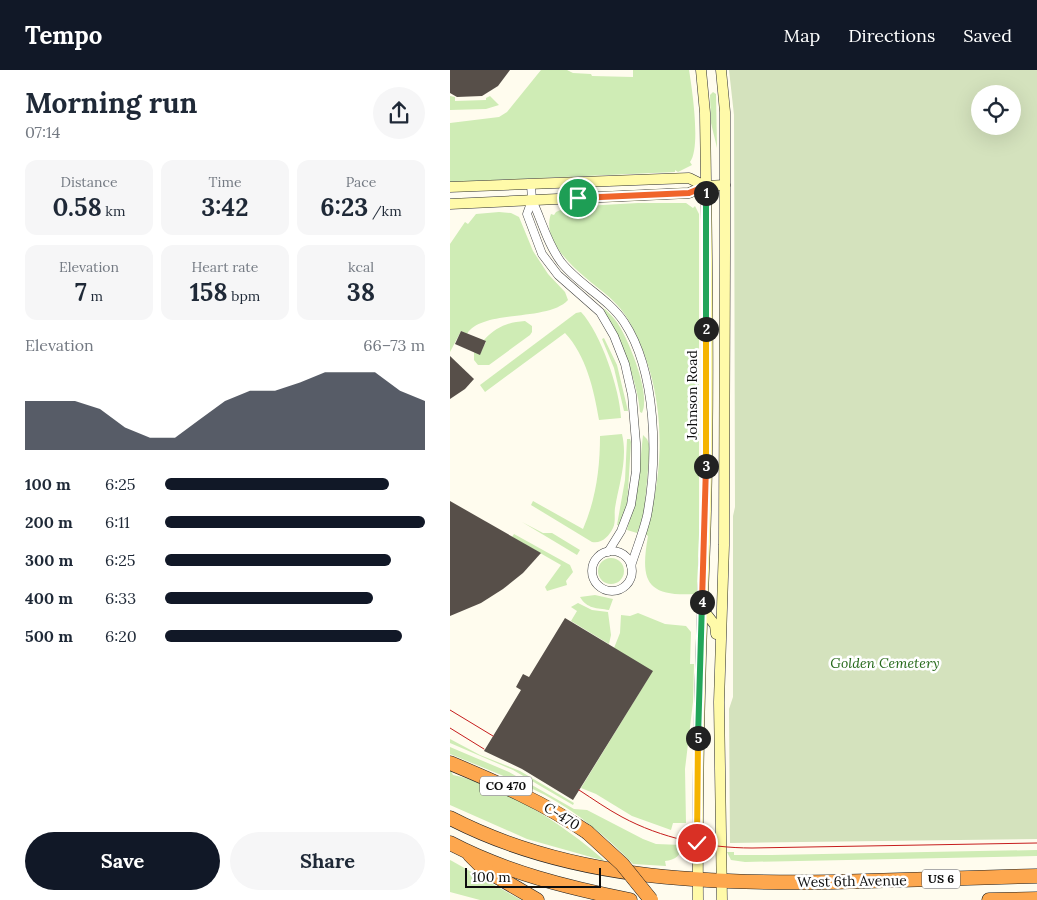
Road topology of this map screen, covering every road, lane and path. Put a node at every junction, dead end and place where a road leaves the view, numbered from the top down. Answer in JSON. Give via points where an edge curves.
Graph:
{"nodes":[{"id":1,"x":701,"y":70,"type":"edge"},
{"id":2,"x":721,"y":70,"type":"edge"},
{"id":3,"x":531,"y":185,"type":"junction"},
{"id":4,"x":725,"y":185,"type":"junction"},
{"id":5,"x":706,"y":186,"type":"junction"},
{"id":6,"x":450,"y":187,"type":"edge"},
{"id":7,"x":532,"y":200,"type":"junction"},
{"id":8,"x":450,"y":204,"type":"edge"},
{"id":9,"x":592,"y":291,"type":"junction"},
{"id":10,"x":584,"y":298,"type":"junction"},
{"id":11,"x":608,"y":552,"type":"junction"},
{"id":12,"x":630,"y":566,"type":"junction"},
{"id":13,"x":701,"y":607,"type":"junction"},
{"id":14,"x":719,"y":702,"type":"junction"},
{"id":15,"x":450,"y":763,"type":"edge"},
{"id":16,"x":450,"y":818,"type":"edge"},
{"id":17,"x":450,"y":843,"type":"edge"},
{"id":18,"x":468,"y":853,"type":"junction"},
{"id":19,"x":1037,"y":876,"type":"edge"},
{"id":20,"x":698,"y":880,"type":"junction"},
{"id":21,"x":722,"y":882,"type":"junction"},
{"id":22,"x":1037,"y":899,"type":"edge"},
{"id":23,"x":537,"y":900,"type":"edge"},
{"id":24,"x":630,"y":900,"type":"edge"},
{"id":25,"x":651,"y":900,"type":"edge"},
{"id":26,"x":698,"y":900,"type":"edge"},
{"id":27,"x":722,"y":900,"type":"edge"},
{"id":28,"x":988,"y":900,"type":"edge"}],
"edges":[{"from":1,"to":5,"type":"main road","name":"Johnson Road","via":[[705,104]]},
{"from":2,"to":4,"type":"main road"},
{"from":3,"to":5,"type":"main road","via":[[689,178]]},
{"from":3,"to":6,"type":"main road"},
{"from":3,"to":7,"type":"street"},
{"from":4,"to":5,"type":"main road"},
{"from":4,"to":14,"type":"main road","via":[[724,545]]},
{"from":5,"to":7,"type":"main road","via":[[689,193]]},
{"from":5,"to":13,"type":"main road","name":"Johnson Road","via":[[706,403]]},
{"from":7,"to":8,"type":"main road"},
{"from":7,"to":9,"type":"street","via":[[545,234],[562,263]]},
{"from":7,"to":10,"type":"street","via":[[528,218],[542,254],[558,275]]},
{"from":9,"to":10,"type":"street"},
{"from":9,"to":12,"type":"street","via":[[625,322],[647,381],[653,423],[650,495]]},
{"from":10,"to":11,"type":"street","via":[[600,312],[614,336],[632,395],[635,424],[636,471],[631,505]]},
{"from":11,"to":12,"type":"street","via":[[625,557]]},
{"from":11,"to":12,"type":"street","via":[[596,559],[592,570],[594,581],[602,588],[612,591],[623,588],[630,579]]},
{"from":13,"to":14,"type":"main road","via":[[715,625]]},
{"from":13,"to":20,"type":"main road","name":"Johnson Road"},
{"from":14,"to":21,"type":"main road"},
{"from":15,"to":25,"type":"highway","name":"C-470","number":"CO 470","bridge":true,"via":[[520,792],[587,832],[622,864]]},
{"from":16,"to":20,"type":"highway","number":"US 6","via":[[509,844],[545,855],[623,872]]},
{"from":17,"to":18,"type":"highway"},
{"from":18,"to":23,"type":"highway","via":[[484,869]]},
{"from":18,"to":24,"type":"highway","via":[[559,884]]},
{"from":19,"to":21,"type":"highway","name":"West 6th Avenue","number":"US 6"},
{"from":20,"to":21,"type":"highway","name":"West 6th Avenue","number":"US 6"},
{"from":20,"to":26,"type":"main road","name":"Johnson Road"},
{"from":21,"to":27,"type":"main road"},
{"from":22,"to":28,"type":"highway"}]}
